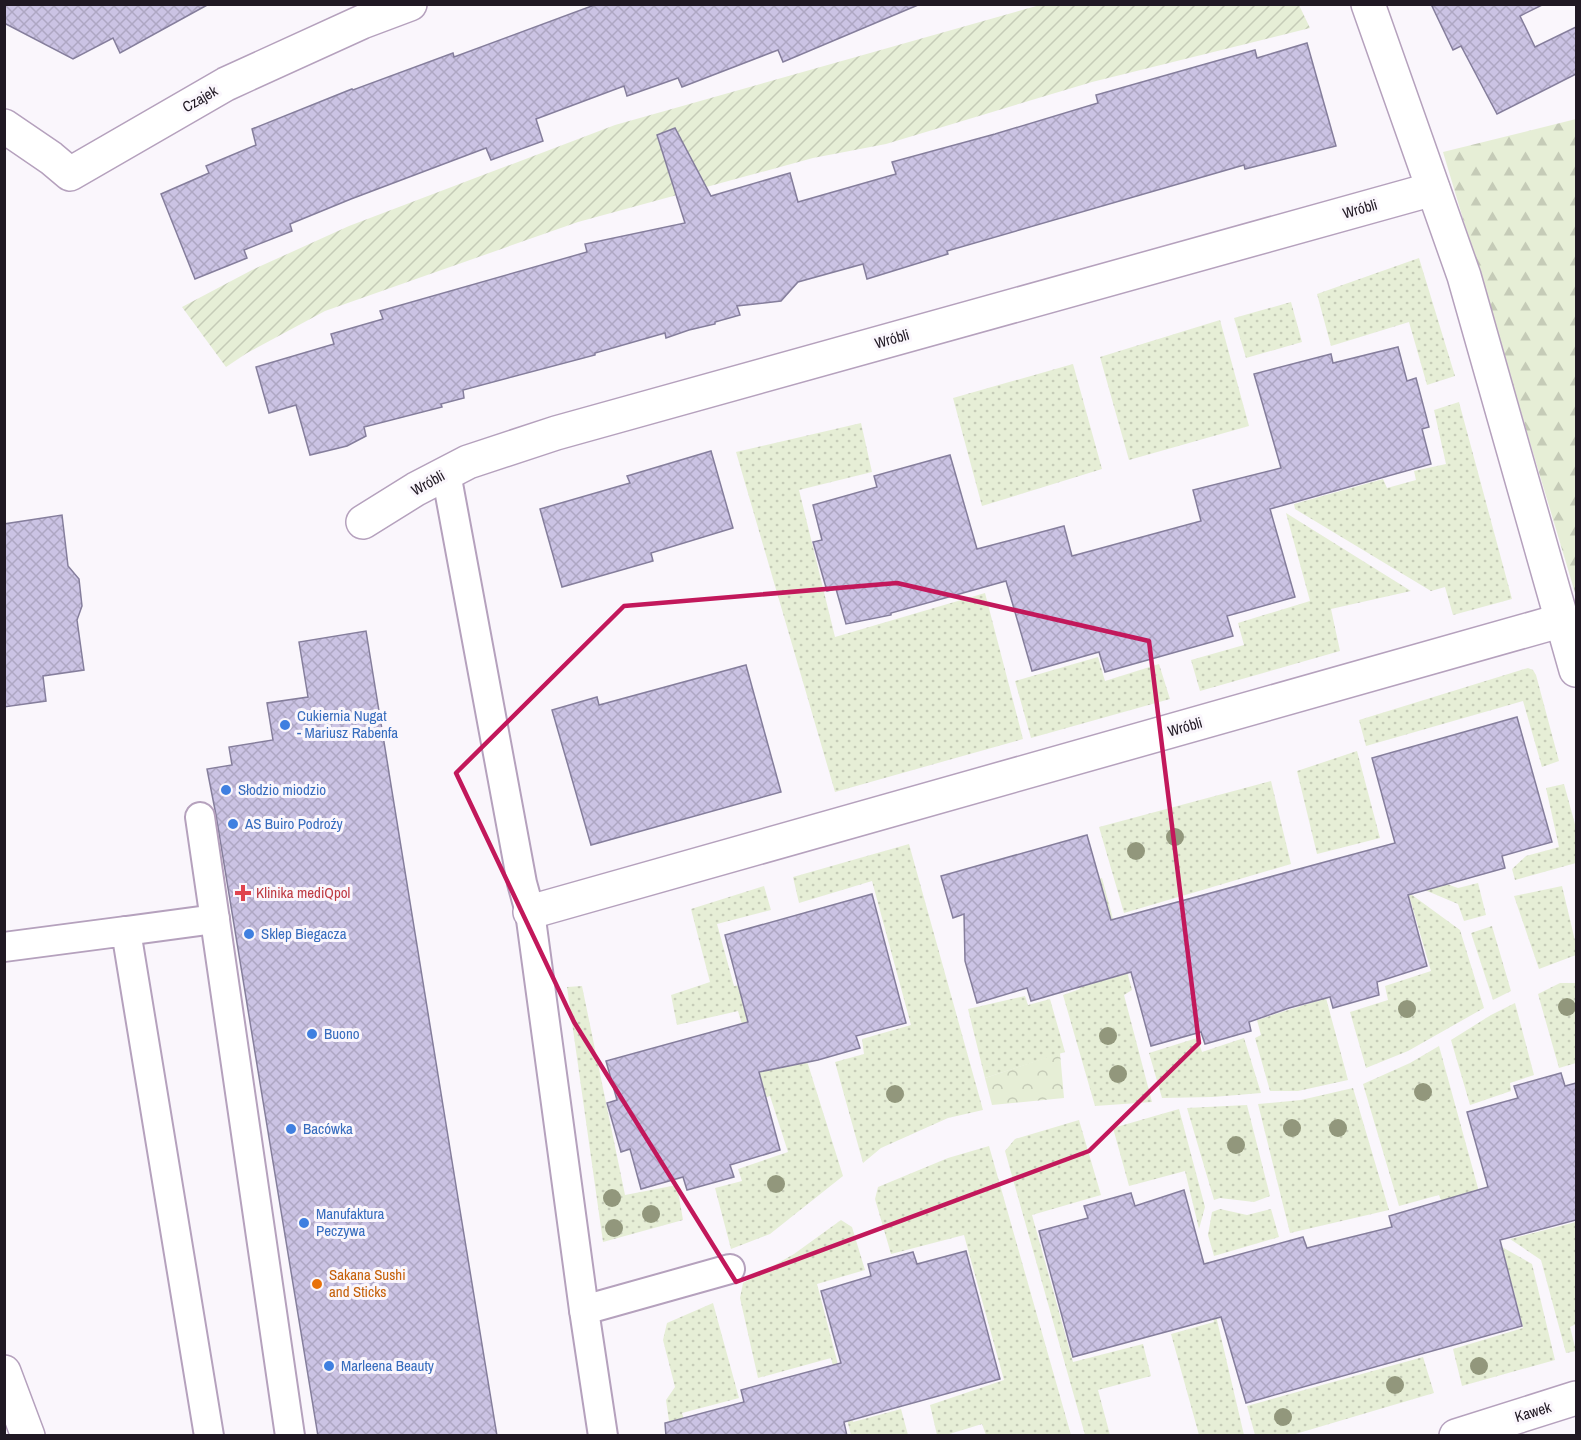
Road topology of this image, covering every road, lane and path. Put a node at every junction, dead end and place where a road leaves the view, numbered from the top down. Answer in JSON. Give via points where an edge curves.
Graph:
{"nodes":[{"id":1,"x":410,"y":4,"type":"edge"},
{"id":2,"x":1368,"y":4,"type":"edge"},
{"id":3,"x":4,"y":126,"type":"edge"},
{"id":4,"x":1433,"y":189,"type":"junction"},
{"id":5,"x":446,"y":473,"type":"junction"},
{"id":6,"x":363,"y":522,"type":"dead end"},
{"id":7,"x":1563,"y":620,"type":"junction"},
{"id":8,"x":1576,"y":670,"type":"edge"},
{"id":9,"x":200,"y":817,"type":"dead end"},
{"id":10,"x":530,"y":912,"type":"junction"},
{"id":11,"x":215,"y":919,"type":"junction"},
{"id":12,"x":126,"y":931,"type":"junction"},
{"id":13,"x":4,"y":947,"type":"edge"},
{"id":14,"x":730,"y":1269,"type":"dead end"},
{"id":15,"x":584,"y":1310,"type":"junction"},
{"id":16,"x":4,"y":1372,"type":"edge"},
{"id":17,"x":1576,"y":1398,"type":"edge"},
{"id":18,"x":28,"y":1436,"type":"edge"},
{"id":19,"x":210,"y":1436,"type":"edge"},
{"id":20,"x":290,"y":1436,"type":"edge"},
{"id":21,"x":603,"y":1436,"type":"edge"},
{"id":22,"x":1456,"y":1436,"type":"edge"}],
"edges":[{"from":1,"to":3,"type":"street","name":"Czajek","via":[[226,84],[70,174]]},
{"from":2,"to":4,"type":"street"},
{"from":4,"to":5,"type":"street","name":"Wróbli","via":[[556,433]]},
{"from":4,"to":7,"type":"street","via":[[1464,276]]},
{"from":5,"to":6,"type":"street","name":"Wróbli"},
{"from":5,"to":10,"type":"lane"},
{"from":7,"to":8,"type":"street"},
{"from":7,"to":10,"type":"street","name":"Wróbli"},
{"from":9,"to":11,"type":"lane"},
{"from":10,"to":15,"type":"lane"},
{"from":11,"to":12,"type":"lane"},
{"from":11,"to":20,"type":"lane"},
{"from":12,"to":13,"type":"lane"},
{"from":12,"to":19,"type":"lane"},
{"from":14,"to":15,"type":"lane"},
{"from":15,"to":21,"type":"lane"},
{"from":16,"to":18,"type":"street"},
{"from":17,"to":22,"type":"street","name":"Kawek"}]}
